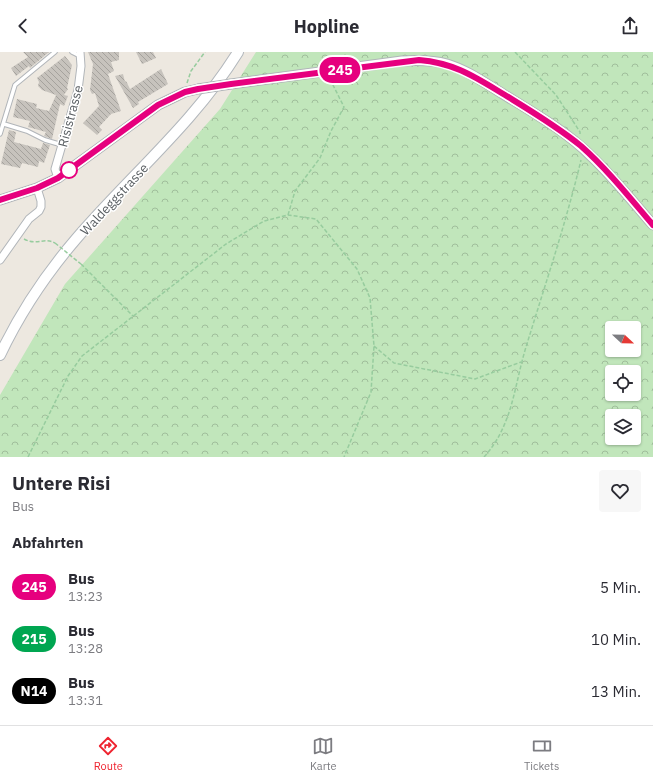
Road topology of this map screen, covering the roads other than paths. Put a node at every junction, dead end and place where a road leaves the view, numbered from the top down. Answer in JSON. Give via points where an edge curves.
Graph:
{"nodes":[{"id":1,"x":55,"y":52,"type":"edge"},
{"id":2,"x":72,"y":52,"type":"edge"},
{"id":3,"x":238,"y":52,"type":"edge"},
{"id":4,"x":80,"y":54,"type":"edge"},
{"id":5,"x":4,"y":124,"type":"junction"},
{"id":6,"x":0,"y":134,"type":"edge"},
{"id":7,"x":62,"y":145,"type":"junction"},
{"id":8,"x":58,"y":178,"type":"junction"},
{"id":9,"x":37,"y":188,"type":"junction"},
{"id":10,"x":0,"y":200,"type":"edge"},
{"id":11,"x":653,"y":225,"type":"edge"},
{"id":12,"x":0,"y":260,"type":"edge"},
{"id":13,"x":0,"y":355,"type":"edge"}],
"edges":[{"from":1,"to":5,"type":"lane","via":[[15,85]]},
{"from":2,"to":4,"type":"lane"},
{"from":3,"to":13,"type":"main road","name":"Waldeggstrasse","via":[[206,99],[76,239],[53,268],[10,333]]},
{"from":4,"to":7,"type":"street","name":"Risistrasse","via":[[81,77]]},
{"from":5,"to":6,"type":"lane"},
{"from":5,"to":7,"type":"lane"},
{"from":7,"to":8,"type":"street","name":"Risistrasse","via":[[55,169]]},
{"from":8,"to":9,"type":"street"},
{"from":8,"to":11,"type":"street","bridge":true,"via":[[158,105],[185,92],[328,71],[419,60],[435,61],[474,76],[568,135],[607,173]]},
{"from":9,"to":10,"type":"street"},
{"from":9,"to":12,"type":"street","via":[[41,201],[39,211],[29,219]]}]}
